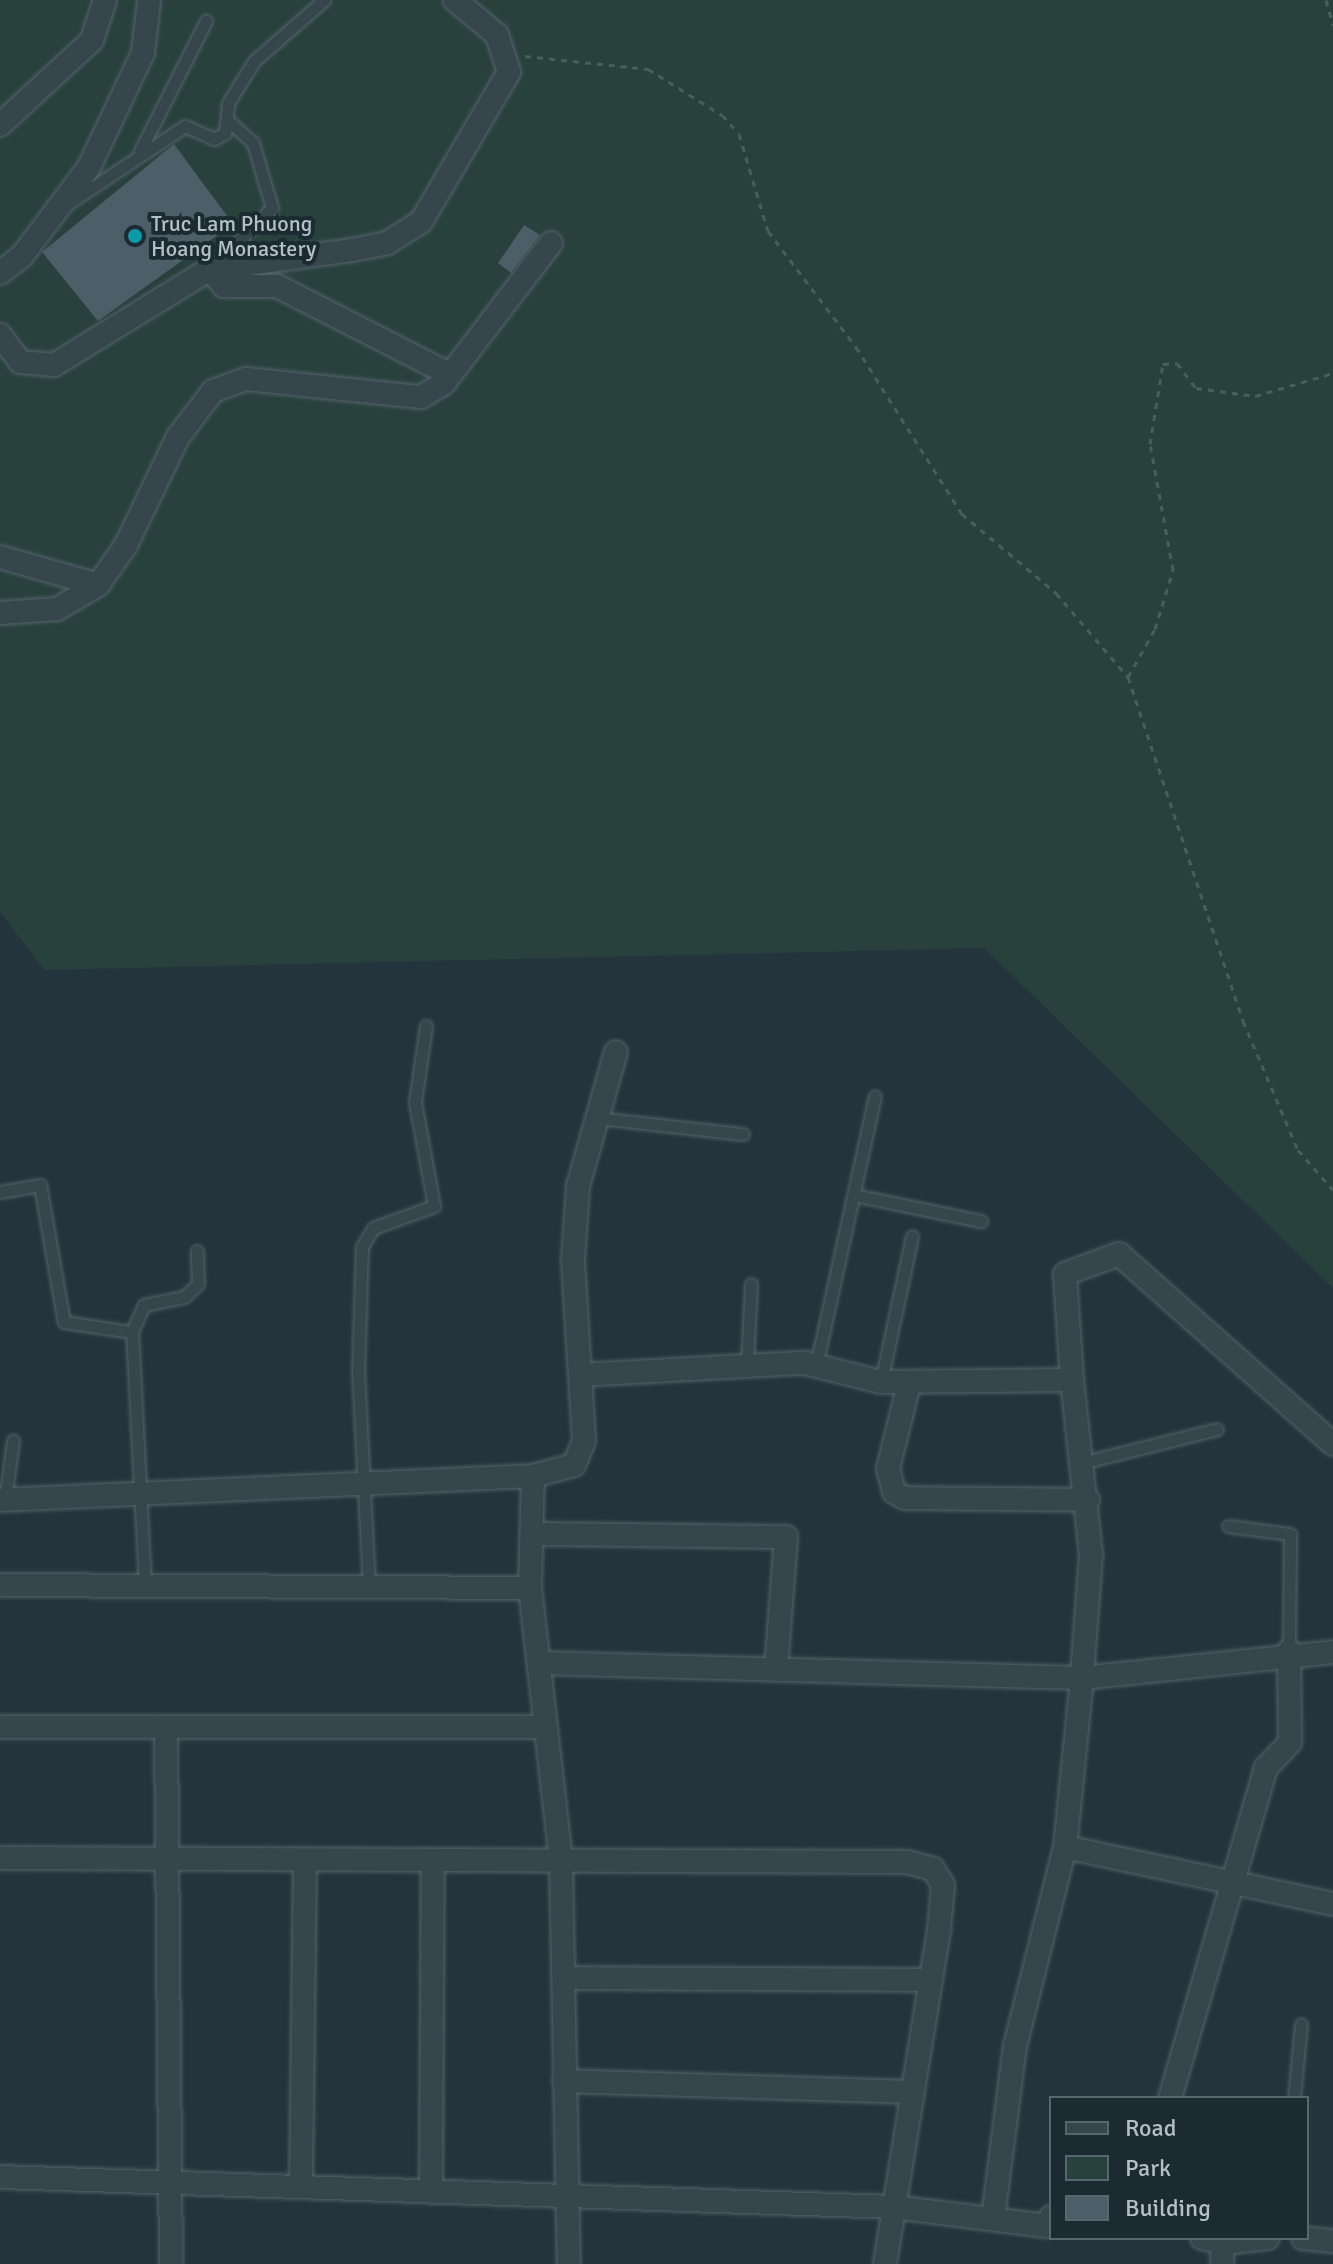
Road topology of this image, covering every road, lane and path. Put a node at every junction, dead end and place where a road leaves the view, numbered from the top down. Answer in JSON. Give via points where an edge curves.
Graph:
{"nodes":[{"id":1,"x":105,"y":0,"type":"edge"},
{"id":2,"x":149,"y":0,"type":"edge"},
{"id":3,"x":324,"y":0,"type":"edge"},
{"id":4,"x":455,"y":0,"type":"edge"},
{"id":5,"x":1326,"y":0,"type":"edge"},
{"id":6,"x":206,"y":21,"type":"dead end"},
{"id":7,"x":1333,"y":25,"type":"edge"},
{"id":8,"x":509,"y":54,"type":"junction"},
{"id":9,"x":230,"y":122,"type":"junction"},
{"id":10,"x":0,"y":125,"type":"edge"},
{"id":11,"x":139,"y":151,"type":"junction"},
{"id":12,"x":59,"y":209,"type":"junction"},
{"id":13,"x":551,"y":243,"type":"dead end"},
{"id":14,"x":210,"y":269,"type":"junction"},
{"id":15,"x":0,"y":273,"type":"edge"},
{"id":16,"x":0,"y":335,"type":"edge"},
{"id":17,"x":1333,"y":373,"type":"edge"},
{"id":18,"x":449,"y":374,"type":"junction"},
{"id":19,"x":0,"y":557,"type":"edge"},
{"id":20,"x":98,"y":585,"type":"junction"},
{"id":21,"x":0,"y":613,"type":"edge"},
{"id":22,"x":1128,"y":677,"type":"junction"},
{"id":23,"x":426,"y":1026,"type":"dead end"},
{"id":24,"x":616,"y":1052,"type":"dead end"},
{"id":25,"x":875,"y":1096,"type":"dead end"},
{"id":26,"x":594,"y":1118,"type":"junction"},
{"id":27,"x":743,"y":1134,"type":"dead end"},
{"id":28,"x":1333,"y":1190,"type":"edge"},
{"id":29,"x":0,"y":1192,"type":"edge"},
{"id":30,"x":854,"y":1195,"type":"junction"},
{"id":31,"x":981,"y":1221,"type":"dead end"},
{"id":32,"x":912,"y":1236,"type":"dead end"},
{"id":33,"x":197,"y":1251,"type":"dead end"},
{"id":34,"x":751,"y":1284,"type":"dead end"},
{"id":35,"x":132,"y":1332,"type":"junction"},
{"id":36,"x":747,"y":1365,"type":"junction"},
{"id":37,"x":816,"y":1366,"type":"junction"},
{"id":38,"x":580,"y":1375,"type":"junction"},
{"id":39,"x":1072,"y":1380,"type":"junction"},
{"id":40,"x":881,"y":1382,"type":"junction"},
{"id":41,"x":909,"y":1384,"type":"junction"},
{"id":42,"x":1217,"y":1429,"type":"dead end"},
{"id":43,"x":13,"y":1441,"type":"dead end"},
{"id":44,"x":1333,"y":1444,"type":"edge"},
{"id":45,"x":1085,"y":1462,"type":"junction"},
{"id":46,"x":533,"y":1476,"type":"junction"},
{"id":47,"x":364,"y":1482,"type":"junction"},
{"id":48,"x":139,"y":1492,"type":"junction"},
{"id":49,"x":3,"y":1500,"type":"edge"},
{"id":50,"x":1088,"y":1500,"type":"junction"},
{"id":51,"x":1228,"y":1526,"type":"dead end"},
{"id":52,"x":534,"y":1534,"type":"junction"},
{"id":53,"x":0,"y":1585,"type":"edge"},
{"id":54,"x":145,"y":1586,"type":"junction"},
{"id":55,"x":369,"y":1587,"type":"junction"},
{"id":56,"x":530,"y":1588,"type":"junction"},
{"id":57,"x":1289,"y":1651,"type":"junction"},
{"id":58,"x":1333,"y":1652,"type":"edge"},
{"id":59,"x":540,"y":1663,"type":"junction"},
{"id":60,"x":776,"y":1670,"type":"junction"},
{"id":61,"x":1082,"y":1678,"type":"junction"},
{"id":62,"x":0,"y":1727,"type":"edge"},
{"id":63,"x":545,"y":1727,"type":"junction"},
{"id":64,"x":166,"y":1728,"type":"junction"},
{"id":65,"x":1065,"y":1847,"type":"junction"},
{"id":66,"x":166,"y":1857,"type":"junction"},
{"id":67,"x":0,"y":1858,"type":"edge"},
{"id":68,"x":305,"y":1862,"type":"junction"},
{"id":69,"x":433,"y":1862,"type":"junction"},
{"id":70,"x":561,"y":1862,"type":"junction"},
{"id":71,"x":1231,"y":1883,"type":"junction"},
{"id":72,"x":1333,"y":1904,"type":"edge"},
{"id":73,"x":564,"y":1978,"type":"junction"},
{"id":74,"x":928,"y":1980,"type":"junction"},
{"id":75,"x":1301,"y":2024,"type":"dead end"},
{"id":76,"x":564,"y":2081,"type":"junction"},
{"id":77,"x":909,"y":2092,"type":"junction"},
{"id":78,"x":1171,"y":2096,"type":"edge"},
{"id":79,"x":1294,"y":2096,"type":"edge"},
{"id":80,"x":0,"y":2177,"type":"edge"},
{"id":81,"x":170,"y":2184,"type":"junction"},
{"id":82,"x":301,"y":2186,"type":"junction"},
{"id":83,"x":431,"y":2192,"type":"junction"},
{"id":84,"x":568,"y":2197,"type":"junction"},
{"id":85,"x":894,"y":2207,"type":"junction"},
{"id":86,"x":993,"y":2218,"type":"junction"},
{"id":87,"x":1049,"y":2222,"type":"edge"},
{"id":88,"x":1309,"y":2239,"type":"edge"},
{"id":89,"x":1257,"y":2240,"type":"edge"},
{"id":90,"x":1333,"y":2241,"type":"edge"},
{"id":91,"x":1215,"y":2248,"type":"edge"},
{"id":92,"x":171,"y":2264,"type":"edge"},
{"id":93,"x":569,"y":2264,"type":"edge"},
{"id":94,"x":885,"y":2264,"type":"edge"}],
"edges":[{"from":1,"to":10,"type":"street","via":[[92,40]]},
{"from":2,"to":12,"type":"street","via":[[143,53],[89,167]]},
{"from":3,"to":9,"type":"lane","via":[[254,61],[228,103]]},
{"from":4,"to":8,"type":"street"},
{"from":5,"to":7,"type":"path"},
{"from":6,"to":11,"type":"lane"},
{"from":8,"to":14,"type":"street","via":[[495,104],[421,222],[363,248]]},
{"from":8,"to":22,"type":"path","via":[[648,69],[722,115],[739,134],[768,231],[856,347],[962,514],[1056,593]]},
{"from":9,"to":11,"type":"lane","via":[[214,139],[185,126]]},
{"from":9,"to":14,"type":"lane","via":[[253,143],[272,208]]},
{"from":11,"to":12,"type":"lane"},
{"from":12,"to":15,"type":"street"},
{"from":13,"to":18,"type":"street"},
{"from":14,"to":16,"type":"street","via":[[54,365],[20,362]]},
{"from":14,"to":18,"type":"street","via":[[224,286],[277,286]]},
{"from":17,"to":22,"type":"path","via":[[1255,396],[1196,388],[1177,363],[1163,364],[1150,444],[1173,570],[1155,629]]},
{"from":18,"to":20,"type":"street","via":[[421,397],[246,379],[213,391],[192,413],[126,545]]},
{"from":19,"to":20,"type":"street"},
{"from":20,"to":21,"type":"street","via":[[57,609]]},
{"from":22,"to":28,"type":"path","via":[[1243,1021],[1298,1150]]},
{"from":23,"to":47,"type":"lane","via":[[415,1102],[434,1206],[373,1228],[362,1247]]},
{"from":24,"to":26,"type":"street"},
{"from":25,"to":30,"type":"lane"},
{"from":26,"to":27,"type":"lane"},
{"from":26,"to":38,"type":"street","via":[[578,1186],[573,1260]]},
{"from":29,"to":35,"type":"lane","via":[[40,1185],[64,1322]]},
{"from":30,"to":31,"type":"lane"},
{"from":30,"to":37,"type":"lane"},
{"from":32,"to":40,"type":"lane"},
{"from":33,"to":35,"type":"lane","via":[[198,1284],[184,1297],[144,1305]]},
{"from":34,"to":36,"type":"lane"},
{"from":35,"to":48,"type":"lane"},
{"from":36,"to":37,"type":"street"},
{"from":36,"to":38,"type":"street"},
{"from":37,"to":40,"type":"street"},
{"from":38,"to":46,"type":"street","via":[[584,1441],[574,1465]]},
{"from":39,"to":41,"type":"street"},
{"from":39,"to":44,"type":"street","via":[[1065,1274],[1119,1254]]},
{"from":39,"to":45,"type":"street"},
{"from":40,"to":41,"type":"street"},
{"from":41,"to":50,"type":"street","via":[[888,1469],[894,1492],[905,1498]]},
{"from":42,"to":45,"type":"lane"},
{"from":43,"to":49,"type":"lane"},
{"from":45,"to":50,"type":"street"},
{"from":46,"to":47,"type":"street"},
{"from":46,"to":52,"type":"street"},
{"from":47,"to":48,"type":"street"},
{"from":47,"to":55,"type":"lane"},
{"from":48,"to":49,"type":"street"},
{"from":48,"to":54,"type":"lane"},
{"from":50,"to":61,"type":"street"},
{"from":51,"to":57,"type":"lane","via":[[1290,1534]]},
{"from":52,"to":56,"type":"street"},
{"from":52,"to":60,"type":"street","via":[[786,1537]]},
{"from":53,"to":54,"type":"street"},
{"from":54,"to":55,"type":"street"},
{"from":55,"to":56,"type":"street"},
{"from":56,"to":59,"type":"street"},
{"from":57,"to":58,"type":"street"},
{"from":57,"to":61,"type":"street"},
{"from":57,"to":71,"type":"street","via":[[1290,1742],[1266,1768]]},
{"from":59,"to":60,"type":"street"},
{"from":59,"to":63,"type":"street"},
{"from":60,"to":61,"type":"street"},
{"from":61,"to":65,"type":"street"},
{"from":62,"to":64,"type":"street"},
{"from":63,"to":64,"type":"street"},
{"from":63,"to":70,"type":"street"},
{"from":64,"to":66,"type":"street"},
{"from":65,"to":71,"type":"street"},
{"from":65,"to":86,"type":"street","via":[[1015,2046]]},
{"from":66,"to":67,"type":"street"},
{"from":66,"to":68,"type":"street"},
{"from":66,"to":81,"type":"street"},
{"from":68,"to":69,"type":"street"},
{"from":68,"to":82,"type":"street"},
{"from":69,"to":70,"type":"street"},
{"from":69,"to":83,"type":"street"},
{"from":70,"to":73,"type":"street"},
{"from":70,"to":74,"type":"street","via":[[907,1862],[933,1869],[943,1885]]},
{"from":71,"to":72,"type":"street"},
{"from":71,"to":78,"type":"street"},
{"from":73,"to":74,"type":"street"},
{"from":73,"to":76,"type":"street"},
{"from":74,"to":77,"type":"street"},
{"from":75,"to":79,"type":"lane"},
{"from":76,"to":77,"type":"street"},
{"from":76,"to":84,"type":"street"},
{"from":77,"to":85,"type":"street"},
{"from":80,"to":81,"type":"street"},
{"from":81,"to":82,"type":"street"},
{"from":81,"to":92,"type":"street"},
{"from":82,"to":83,"type":"street"},
{"from":83,"to":84,"type":"street"},
{"from":84,"to":85,"type":"street"},
{"from":84,"to":93,"type":"street"},
{"from":85,"to":86,"type":"street"},
{"from":85,"to":94,"type":"street"},
{"from":86,"to":87,"type":"street","via":[[1047,2226]]},
{"from":88,"to":90,"type":"street"},
{"from":89,"to":91,"type":"street"}]}
